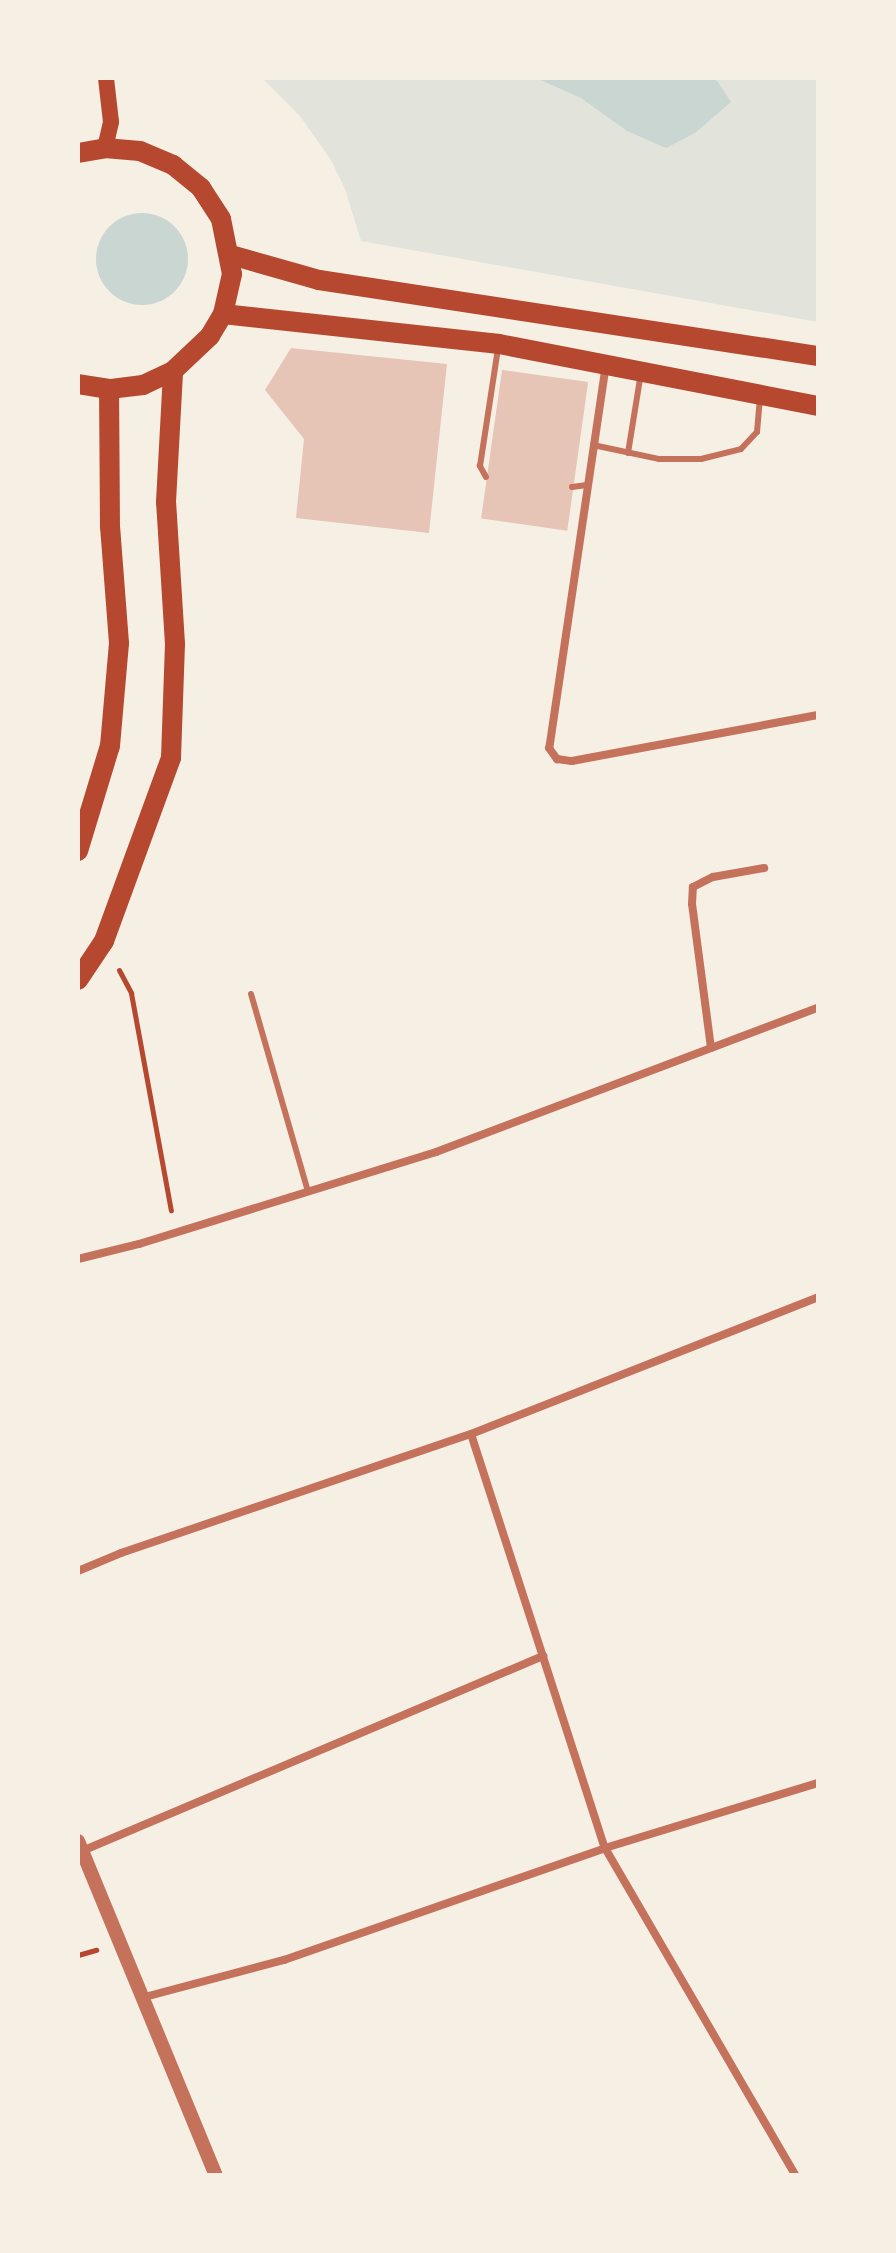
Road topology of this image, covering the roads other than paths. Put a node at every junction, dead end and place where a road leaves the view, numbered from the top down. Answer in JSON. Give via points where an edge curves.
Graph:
{"nodes":[{"id":1,"x":106,"y":78,"type":"edge"},
{"id":2,"x":105,"y":148,"type":"junction"},
{"id":3,"x":78,"y":153,"type":"edge"},
{"id":4,"x":231,"y":255,"type":"junction"},
{"id":5,"x":223,"y":314,"type":"junction"},
{"id":6,"x":499,"y":344,"type":"junction"},
{"id":7,"x":818,"y":356,"type":"edge"},
{"id":8,"x":607,"y":363,"type":"junction"},
{"id":9,"x":641,"y":369,"type":"junction"},
{"id":10,"x":173,"y":371,"type":"junction"},
{"id":11,"x":78,"y":384,"type":"edge"},
{"id":12,"x":109,"y":389,"type":"junction"},
{"id":13,"x":760,"y":394,"type":"junction"},
{"id":14,"x":818,"y":406,"type":"edge"},
{"id":15,"x":593,"y":445,"type":"junction"},
{"id":16,"x":628,"y":453,"type":"junction"},
{"id":17,"x":486,"y":477,"type":"dead end"},
{"id":18,"x":587,"y":485,"type":"junction"},
{"id":19,"x":572,"y":487,"type":"dead end"},
{"id":20,"x":818,"y":715,"type":"edge"},
{"id":21,"x":78,"y":851,"type":"edge"},
{"id":22,"x":764,"y":868,"type":"dead end"},
{"id":23,"x":78,"y":980,"type":"edge"},
{"id":24,"x":251,"y":994,"type":"dead end"},
{"id":25,"x":818,"y":1008,"type":"edge"},
{"id":26,"x":711,"y":1048,"type":"junction"},
{"id":27,"x":308,"y":1191,"type":"junction"},
{"id":28,"x":78,"y":1259,"type":"edge"},
{"id":29,"x":818,"y":1297,"type":"edge"},
{"id":30,"x":471,"y":1434,"type":"junction"},
{"id":31,"x":78,"y":1571,"type":"edge"},
{"id":32,"x":543,"y":1656,"type":"junction"},
{"id":33,"x":818,"y":1783,"type":"edge"},
{"id":34,"x":80,"y":1846,"type":"edge"},
{"id":35,"x":605,"y":1848,"type":"junction"},
{"id":36,"x":141,"y":1998,"type":"junction"},
{"id":37,"x":216,"y":2175,"type":"edge"},
{"id":38,"x":795,"y":2175,"type":"edge"}],
"edges":[{"from":1,"to":2,"type":"main road","via":[[111,122]]},
{"from":2,"to":3,"type":"main road"},
{"from":2,"to":4,"type":"main road","via":[[140,151],[173,165],[201,188],[221,219]]},
{"from":4,"to":5,"type":"main road"},
{"from":4,"to":7,"type":"main road","via":[[319,280]]},
{"from":5,"to":6,"type":"main road"},
{"from":5,"to":10,"type":"main road","via":[[194,356]]},
{"from":6,"to":8,"type":"main road"},
{"from":6,"to":17,"type":"lane","via":[[480,466]]},
{"from":8,"to":9,"type":"main road"},
{"from":8,"to":15,"type":"street"},
{"from":9,"to":13,"type":"main road"},
{"from":9,"to":16,"type":"lane"},
{"from":10,"to":12,"type":"main road","via":[[143,385]]},
{"from":10,"to":23,"type":"main road","via":[[166,502],[175,644],[171,758],[104,941]]},
{"from":11,"to":12,"type":"main road"},
{"from":12,"to":21,"type":"main road","via":[[110,527],[119,643],[110,746]]},
{"from":13,"to":14,"type":"main road"},
{"from":13,"to":16,"type":"lane","via":[[757,432],[741,449],[701,459]]},
{"from":15,"to":16,"type":"lane"},
{"from":15,"to":18,"type":"street"},
{"from":18,"to":19,"type":"lane"},
{"from":18,"to":20,"type":"street","via":[[549,748],[557,759],[572,761]]},
{"from":22,"to":26,"type":"street","via":[[713,877],[693,887]]},
{"from":24,"to":27,"type":"lane"},
{"from":25,"to":26,"type":"street"},
{"from":26,"to":27,"type":"street","via":[[436,1152]]},
{"from":27,"to":28,"type":"street"},
{"from":29,"to":30,"type":"street"},
{"from":30,"to":31,"type":"street"},
{"from":30,"to":32,"type":"street"},
{"from":32,"to":34,"type":"street"},
{"from":32,"to":35,"type":"street"},
{"from":33,"to":35,"type":"street"},
{"from":34,"to":36,"type":"street"},
{"from":35,"to":36,"type":"street","via":[[284,1960]]},
{"from":35,"to":38,"type":"street"},
{"from":36,"to":37,"type":"street"}]}
